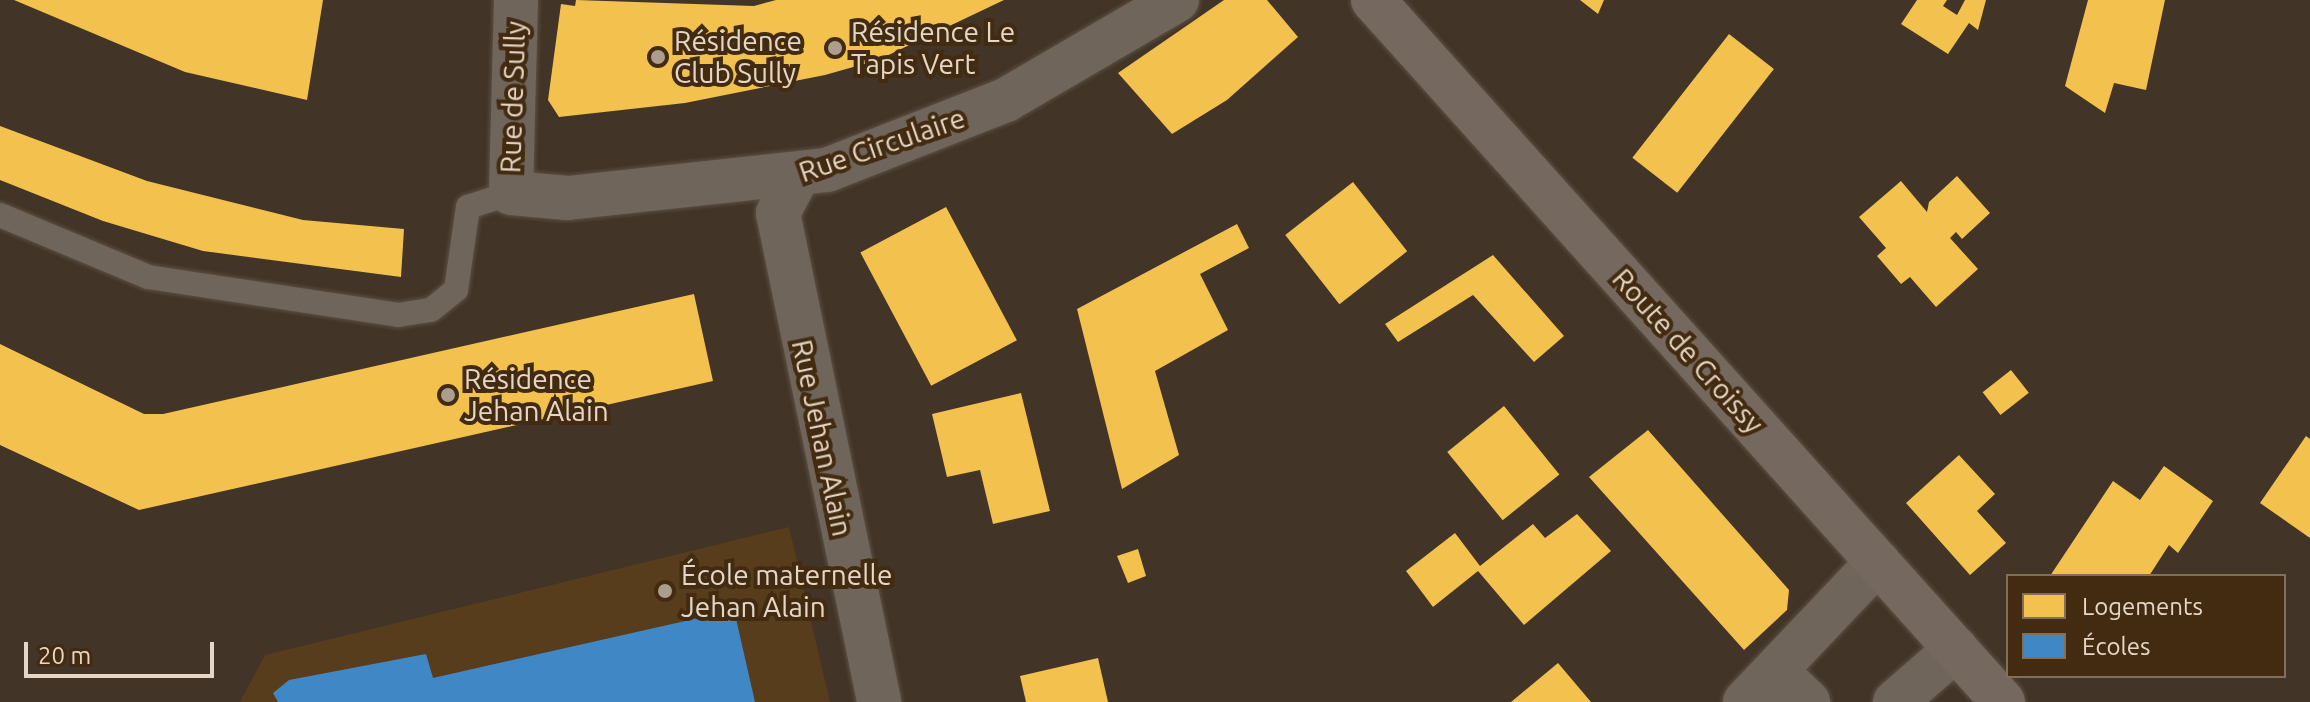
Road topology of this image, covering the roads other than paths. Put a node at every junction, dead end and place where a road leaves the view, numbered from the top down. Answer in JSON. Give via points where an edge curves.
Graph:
{"nodes":[{"id":1,"x":516,"y":0,"type":"edge"},
{"id":2,"x":1177,"y":0,"type":"edge"},
{"id":3,"x":1373,"y":0,"type":"edge"},
{"id":4,"x":797,"y":177,"type":"junction"},
{"id":5,"x":511,"y":193,"type":"junction"},
{"id":6,"x":0,"y":215,"type":"edge"},
{"id":7,"x":1878,"y":562,"type":"junction"},
{"id":8,"x":1956,"y":649,"type":"junction"},
{"id":9,"x":1793,"y":687,"type":"edge"},
{"id":10,"x":879,"y":702,"type":"edge"},
{"id":11,"x":1745,"y":702,"type":"edge"},
{"id":12,"x":1895,"y":702,"type":"edge"},
{"id":13,"x":2003,"y":702,"type":"edge"}],
"edges":[{"from":1,"to":5,"type":"street","name":"Rue de Sully"},
{"from":2,"to":4,"type":"street","name":"Rue Circulaire","via":[[1006,100],[916,139]]},
{"from":3,"to":7,"type":"main road","name":"Route de Croissy"},
{"from":4,"to":5,"type":"street","name":"Rue Circulaire","via":[[633,196]]},
{"from":4,"to":10,"type":"street","name":"Rue Jehan Alain","via":[[778,213]]},
{"from":5,"to":6,"type":"lane","via":[[468,207],[456,290],[431,310],[398,315],[148,277]]},
{"from":7,"to":8,"type":"main road","name":"Route de Croissy"},
{"from":7,"to":9,"type":"street"},
{"from":8,"to":12,"type":"street"},
{"from":8,"to":13,"type":"main road","name":"Route de Croissy"},
{"from":9,"to":11,"type":"street"}]}
